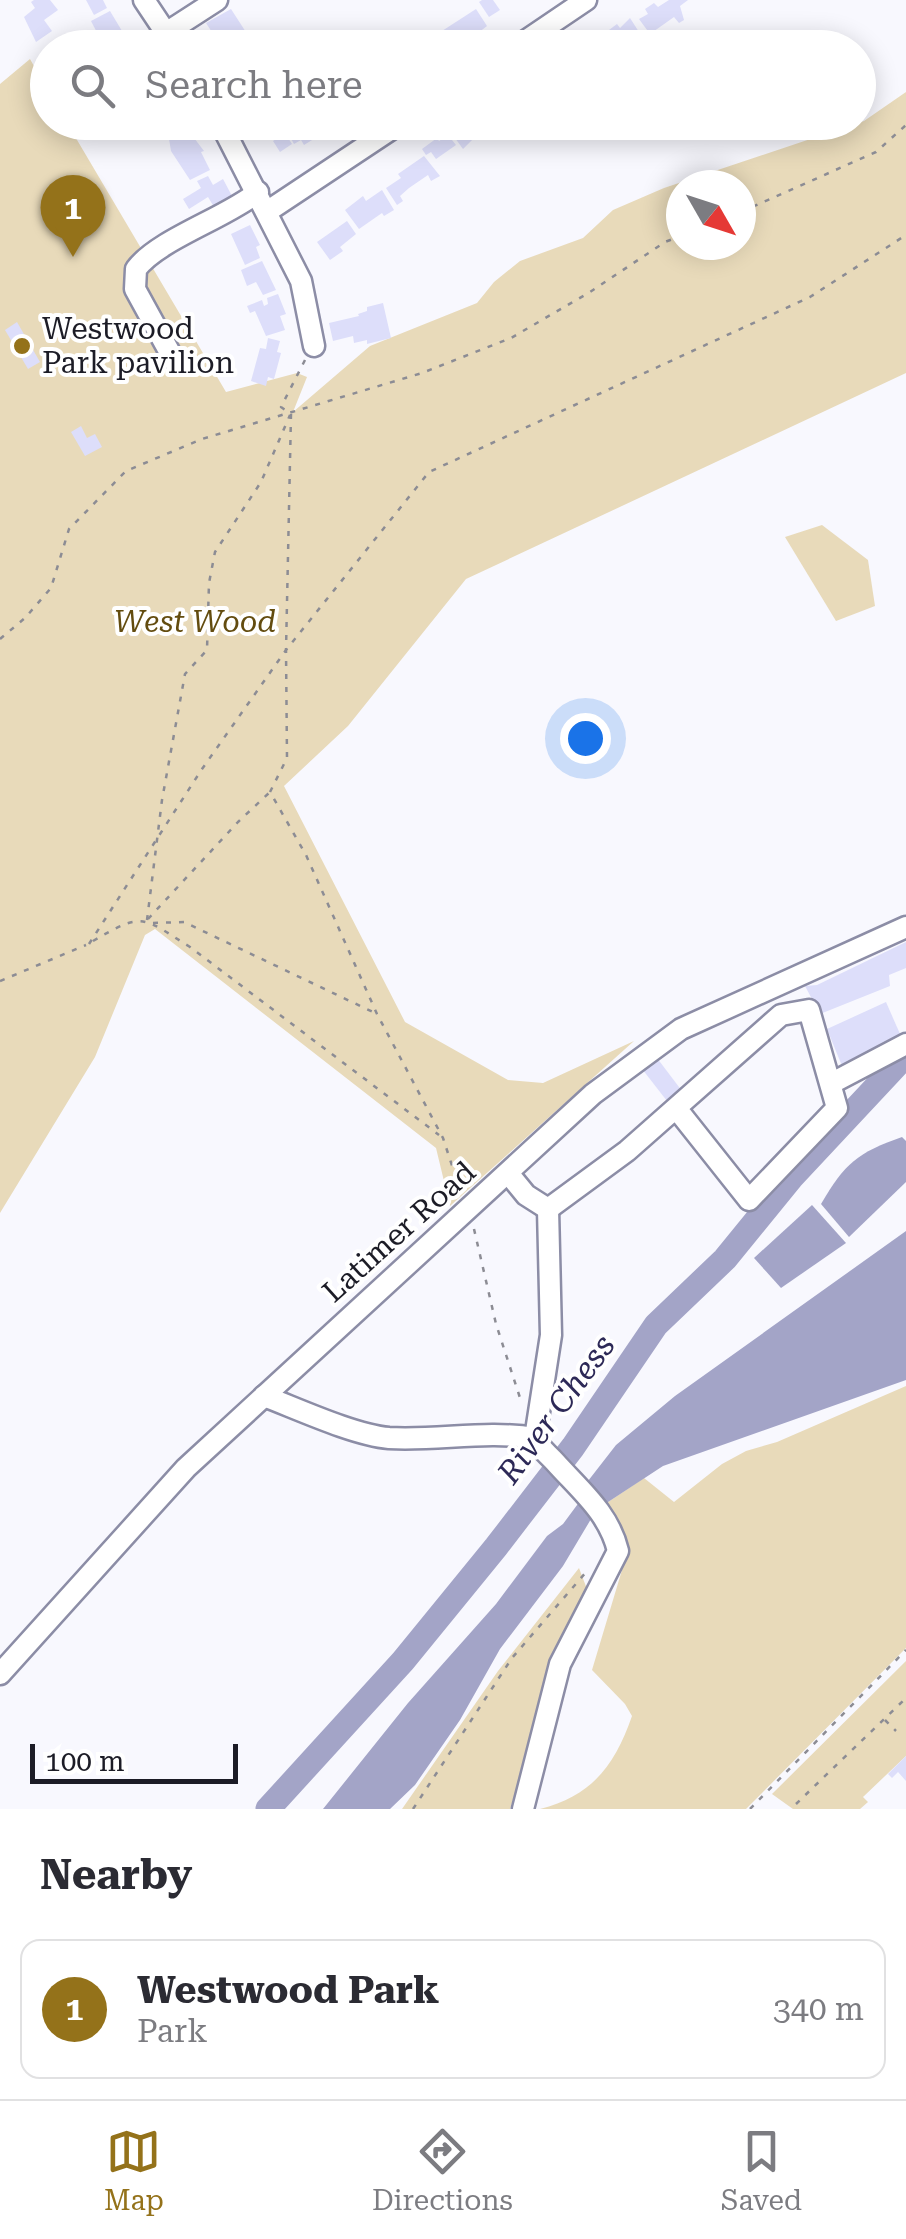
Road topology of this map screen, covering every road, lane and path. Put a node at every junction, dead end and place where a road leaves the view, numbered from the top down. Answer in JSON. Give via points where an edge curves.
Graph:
{"nodes":[{"id":1,"x":144,"y":0,"type":"edge"},
{"id":2,"x":217,"y":0,"type":"edge"},
{"id":3,"x":586,"y":0,"type":"edge"},
{"id":4,"x":164,"y":30,"type":"edge"},
{"id":5,"x":182,"y":30,"type":"edge"},
{"id":6,"x":542,"y":30,"type":"edge"},
{"id":7,"x":906,"y":125,"type":"edge"},
{"id":8,"x":230,"y":140,"type":"edge"},
{"id":9,"x":371,"y":140,"type":"edge"},
{"id":10,"x":263,"y":202,"type":"junction"},
{"id":11,"x":756,"y":205,"type":"edge"},
{"id":12,"x":906,"y":235,"type":"edge"},
{"id":13,"x":666,"y":242,"type":"edge"},
{"id":14,"x":314,"y":346,"type":"joint"},
{"id":15,"x":175,"y":362,"type":"dead end"},
{"id":16,"x":290,"y":414,"type":"junction"},
{"id":17,"x":0,"y":639,"type":"edge"},
{"id":18,"x":286,"y":650,"type":"junction"},
{"id":19,"x":270,"y":792,"type":"junction"},
{"id":20,"x":160,"y":832,"type":"junction"},
{"id":21,"x":150,"y":922,"type":"junction"},
{"id":22,"x":906,"y":927,"type":"edge"},
{"id":23,"x":89,"y":944,"type":"junction"},
{"id":24,"x":792,"y":978,"type":"junction"},
{"id":25,"x":0,"y":981,"type":"edge"},
{"id":26,"x":809,"y":1010,"type":"junction"},
{"id":27,"x":377,"y":1014,"type":"junction"},
{"id":28,"x":906,"y":1044,"type":"edge"},
{"id":29,"x":832,"y":1083,"type":"junction"},
{"id":30,"x":676,"y":1108,"type":"junction"},
{"id":31,"x":442,"y":1138,"type":"junction"},
{"id":32,"x":508,"y":1173,"type":"junction"},
{"id":33,"x":464,"y":1200,"type":"dead end"},
{"id":34,"x":548,"y":1209,"type":"junction"},
{"id":35,"x":471,"y":1218,"type":"dead end"},
{"id":36,"x":264,"y":1396,"type":"junction"},
{"id":37,"x":535,"y":1438,"type":"junction"},
{"id":38,"x":593,"y":1563,"type":"dead end"},
{"id":39,"x":906,"y":1650,"type":"edge"},
{"id":40,"x":0,"y":1674,"type":"edge"},
{"id":41,"x":906,"y":1698,"type":"edge"},
{"id":42,"x":884,"y":1719,"type":"junction"},
{"id":43,"x":896,"y":1731,"type":"dead end"},
{"id":44,"x":796,"y":1804,"type":"dead end"},
{"id":45,"x":413,"y":1809,"type":"edge"},
{"id":46,"x":523,"y":1809,"type":"edge"},
{"id":47,"x":750,"y":1809,"type":"edge"}],
"edges":[{"from":1,"to":4,"type":"street"},
{"from":2,"to":5,"type":"street"},
{"from":3,"to":6,"type":"street"},
{"from":7,"to":11,"type":"path","via":[[876,152]]},
{"from":8,"to":10,"type":"street"},
{"from":9,"to":10,"type":"street"},
{"from":10,"to":14,"type":"street","via":[[302,281]]},
{"from":10,"to":15,"type":"street","via":[[244,204],[136,269],[135,289]]},
{"from":12,"to":18,"type":"path","via":[[810,297],[429,472]]},
{"from":13,"to":16,"type":"path","via":[[511,338]]},
{"from":14,"to":16,"type":"path","via":[[281,406]]},
{"from":16,"to":17,"type":"path","via":[[202,438],[126,471],[69,529],[51,588]]},
{"from":16,"to":18,"type":"path"},
{"from":16,"to":20,"type":"path","via":[[261,482],[216,552],[207,650],[185,674]]},
{"from":18,"to":19,"type":"path","via":[[287,758]]},
{"from":18,"to":20,"type":"path"},
{"from":19,"to":21,"type":"path"},
{"from":19,"to":27,"type":"path","via":[[306,854]]},
{"from":20,"to":21,"type":"path","via":[[148,894]]},
{"from":20,"to":23,"type":"path"},
{"from":21,"to":23,"type":"path","via":[[127,921]]},
{"from":21,"to":27,"type":"path","via":[[184,922]]},
{"from":21,"to":31,"type":"path"},
{"from":22,"to":24,"type":"street","name":"Latimer Road"},
{"from":23,"to":25,"type":"path"},
{"from":24,"to":26,"type":"street"},
{"from":24,"to":32,"type":"street","name":"Latimer Road","via":[[681,1029],[593,1094]]},
{"from":26,"to":29,"type":"street"},
{"from":26,"to":30,"type":"street","via":[[781,1015]]},
{"from":27,"to":31,"type":"path"},
{"from":28,"to":29,"type":"street"},
{"from":29,"to":30,"type":"street","via":[[837,1108],[749,1200]]},
{"from":30,"to":34,"type":"street"},
{"from":31,"to":33,"type":"path"},
{"from":32,"to":34,"type":"street"},
{"from":32,"to":36,"type":"street","name":"Latimer Road"},
{"from":34,"to":37,"type":"street","via":[[551,1334]]},
{"from":35,"to":37,"type":"path","via":[[496,1324]]},
{"from":36,"to":37,"type":"street","via":[[385,1438]]},
{"from":36,"to":40,"type":"street","name":"Latimer Road","via":[[186,1468]]},
{"from":37,"to":46,"type":"street","via":[[604,1514],[618,1551],[560,1664]]},
{"from":38,"to":45,"type":"path","via":[[512,1658]]},
{"from":39,"to":47,"type":"path"},
{"from":41,"to":42,"type":"path"},
{"from":42,"to":43,"type":"path"},
{"from":42,"to":44,"type":"path"}]}
